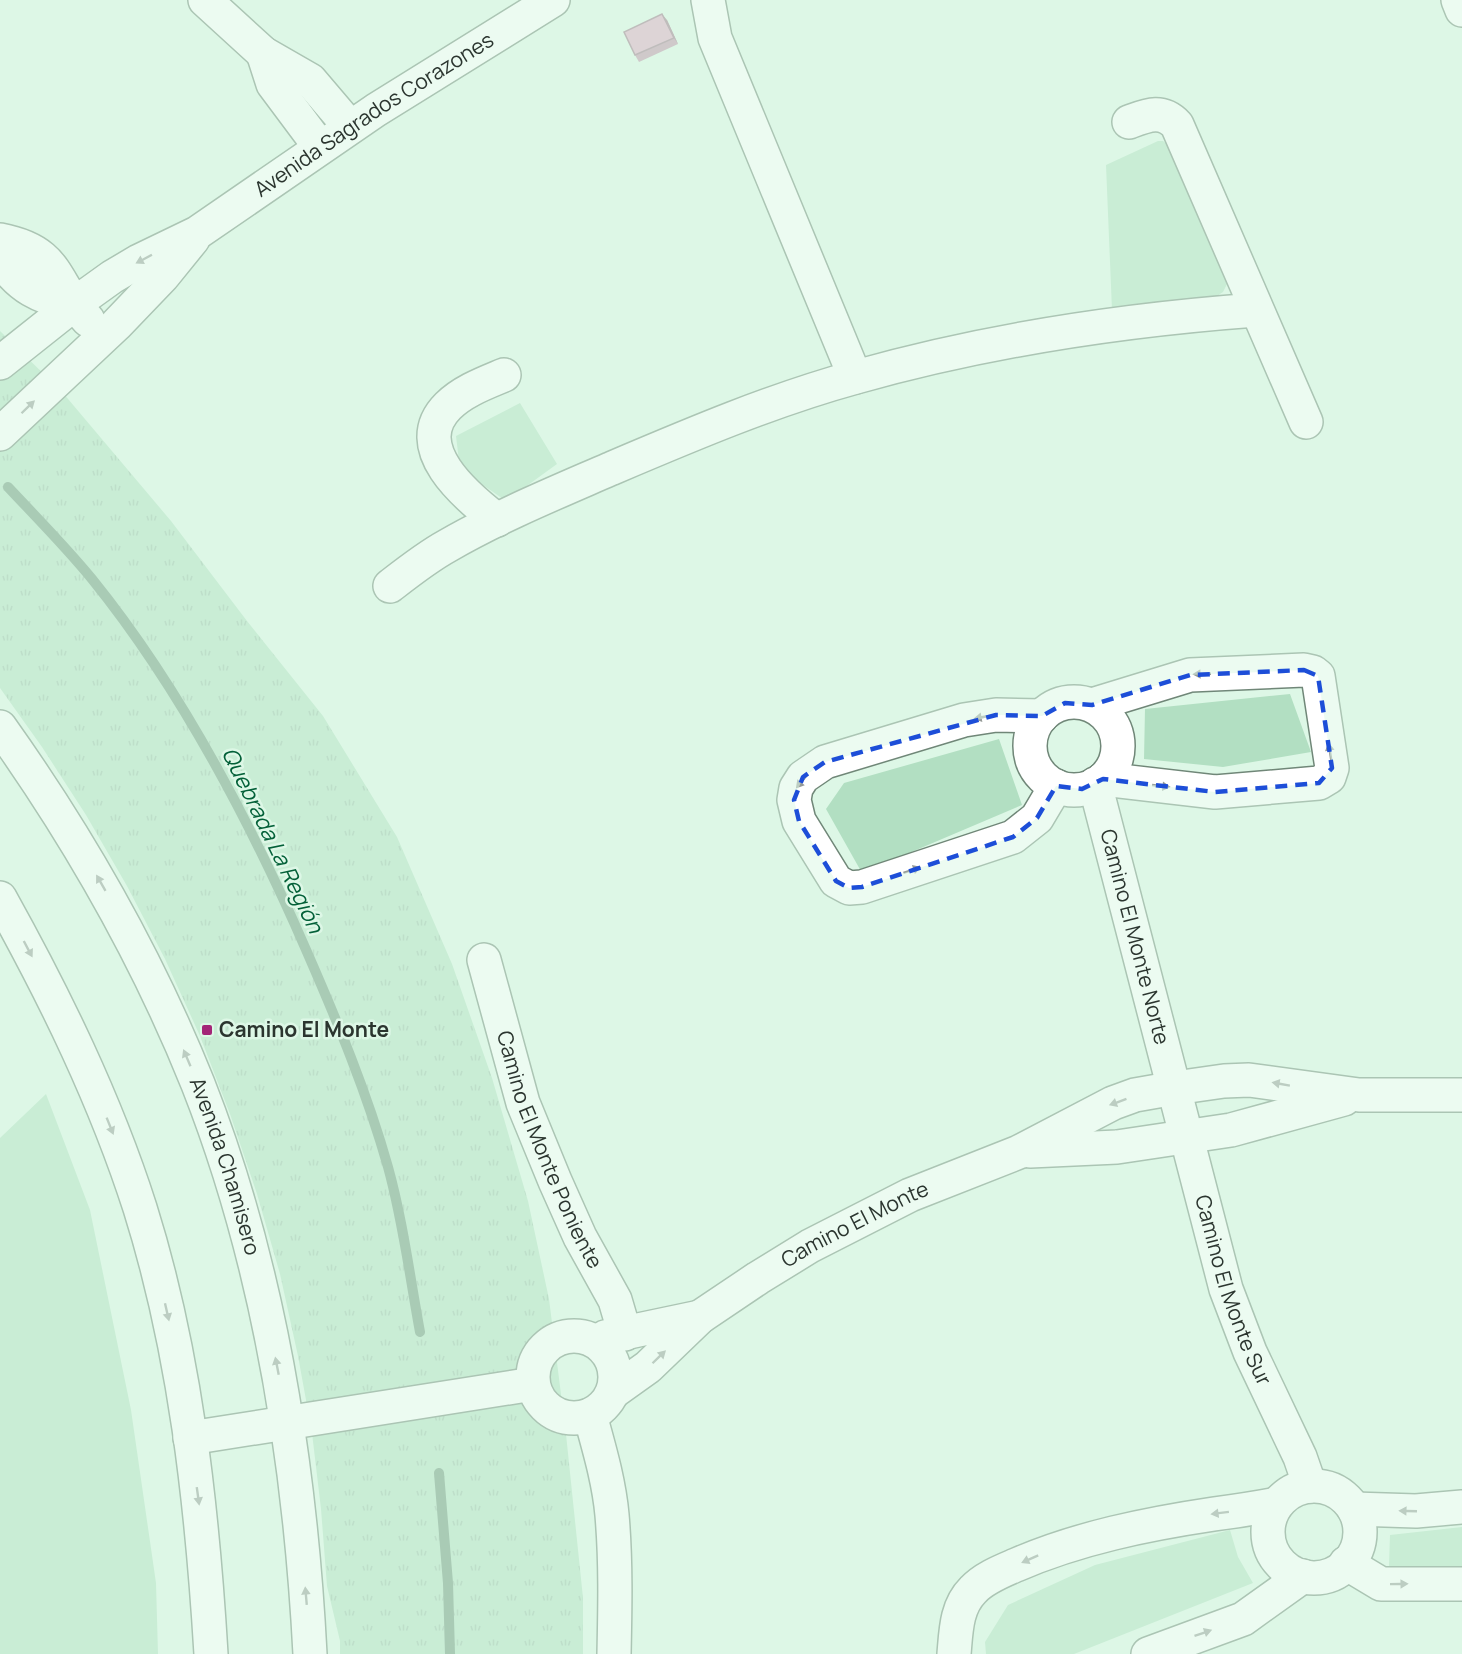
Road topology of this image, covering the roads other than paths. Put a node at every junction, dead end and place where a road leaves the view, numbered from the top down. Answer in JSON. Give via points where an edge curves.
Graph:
{"nodes":[{"id":1,"x":205,"y":0,"type":"edge"},
{"id":2,"x":553,"y":0,"type":"edge"},
{"id":3,"x":685,"y":0,"type":"edge"},
{"id":4,"x":708,"y":0,"type":"edge"},
{"id":5,"x":1458,"y":0,"type":"edge"},
{"id":6,"x":1462,"y":10,"type":"edge"},
{"id":7,"x":716,"y":38,"type":"junction"},
{"id":8,"x":263,"y":53,"type":"junction"},
{"id":9,"x":1129,"y":122,"type":"dead end"},
{"id":10,"x":350,"y":127,"type":"junction"},
{"id":11,"x":320,"y":147,"type":"junction"},
{"id":12,"x":197,"y":233,"type":"junction"},
{"id":13,"x":0,"y":240,"type":"edge"},
{"id":14,"x":0,"y":258,"type":"edge"},
{"id":15,"x":73,"y":305,"type":"junction"},
{"id":16,"x":1256,"y":310,"type":"junction"},
{"id":17,"x":104,"y":336,"type":"junction"},
{"id":18,"x":0,"y":363,"type":"edge"},
{"id":19,"x":504,"y":375,"type":"dead end"},
{"id":20,"x":855,"y":377,"type":"junction"},
{"id":21,"x":1306,"y":422,"type":"dead end"},
{"id":22,"x":0,"y":434,"type":"edge"},
{"id":23,"x":497,"y":520,"type":"junction"},
{"id":24,"x":390,"y":586,"type":"dead end"},
{"id":25,"x":1092,"y":705,"type":"junction"},
{"id":26,"x":1042,"y":717,"type":"junction"},
{"id":27,"x":0,"y":727,"type":"edge"},
{"id":28,"x":1099,"y":782,"type":"junction"},
{"id":29,"x":1056,"y":786,"type":"junction"},
{"id":30,"x":0,"y":898,"type":"edge"},
{"id":31,"x":484,"y":960,"type":"dead end"},
{"id":32,"x":1175,"y":1088,"type":"junction"},
{"id":33,"x":1359,"y":1095,"type":"junction"},
{"id":34,"x":1462,"y":1095,"type":"edge"},
{"id":35,"x":1188,"y":1136,"type":"junction"},
{"id":36,"x":1019,"y":1152,"type":"junction"},
{"id":37,"x":700,"y":1317,"type":"junction"},
{"id":38,"x":625,"y":1334,"type":"junction"},
{"id":39,"x":591,"y":1339,"type":"junction"},
{"id":40,"x":533,"y":1384,"type":"junction"},
{"id":41,"x":613,"y":1392,"type":"junction"},
{"id":42,"x":590,"y":1415,"type":"junction"},
{"id":43,"x":288,"y":1423,"type":"junction"},
{"id":44,"x":190,"y":1438,"type":"junction"},
{"id":45,"x":1310,"y":1486,"type":"junction"},
{"id":46,"x":1277,"y":1504,"type":"junction"},
{"id":47,"x":1462,"y":1507,"type":"edge"},
{"id":48,"x":1354,"y":1509,"type":"junction"},
{"id":49,"x":1347,"y":1563,"type":"junction"},
{"id":50,"x":1303,"y":1576,"type":"junction"},
{"id":51,"x":1462,"y":1584,"type":"edge"},
{"id":52,"x":211,"y":1654,"type":"edge"},
{"id":53,"x":310,"y":1654,"type":"edge"},
{"id":54,"x":614,"y":1654,"type":"edge"},
{"id":55,"x":954,"y":1654,"type":"edge"},
{"id":56,"x":1148,"y":1654,"type":"edge"}],
"edges":[{"from":1,"to":8,"type":"street"},
{"from":2,"to":10,"type":"street","name":"Avenida Sagrados Corazones"},
{"from":3,"to":7,"type":"street"},
{"from":4,"to":7,"type":"street"},
{"from":5,"to":6,"type":"street"},
{"from":7,"to":20,"type":"street"},
{"from":8,"to":10,"type":"street","via":[[310,80]]},
{"from":8,"to":11,"type":"street","via":[[273,84]]},
{"from":9,"to":16,"type":"street","via":[[1159,114],[1177,125]]},
{"from":10,"to":11,"type":"street","name":"Avenida Sagrados Corazones"},
{"from":11,"to":12,"type":"street","name":"Avenida Sagrados Corazones"},
{"from":12,"to":15,"type":"street","name":"Avenida Sagrados Corazones","one_way":true,"via":[[139,261]]},
{"from":12,"to":17,"type":"street","name":"Avenida Sagrados Corazones","via":[[163,276]]},
{"from":13,"to":15,"type":"street","via":[[15,243],[47,261]]},
{"from":14,"to":15,"type":"street","via":[[36,294]]},
{"from":15,"to":17,"type":"street"},
{"from":15,"to":18,"type":"street","name":"Avenida Sagrados Corazones"},
{"from":16,"to":20,"type":"street","via":[[1118,323],[1046,335]]},
{"from":16,"to":21,"type":"street"},
{"from":22,"to":17,"type":"street","name":"Avenida Sagrados Corazones","one_way":true},
{"from":19,"to":23,"type":"street","via":[[448,405],[436,426],[434,439],[440,461],[450,475]]},
{"from":20,"to":23,"type":"street","via":[[693,435]]},
{"from":23,"to":24,"type":"street","via":[[444,547]]},
{"from":25,"to":26,"type":"street","via":[[1065,703]]},
{"from":25,"to":28,"type":"street","via":[[1114,725],[1118,739],[1113,768]]},
{"from":28,"to":25,"type":"street","one_way":true,"via":[[1215,792],[1319,783],[1329,777],[1332,768],[1318,676],[1312,672],[1190,675]]},
{"from":26,"to":29,"type":"street","via":[[1030,741],[1031,754],[1036,768]]},
{"from":26,"to":29,"type":"street","one_way":true,"via":[[996,715],[964,720],[825,762],[803,777],[794,800],[799,821],[811,843],[836,881],[849,888],[1013,837],[1036,818]]},
{"from":43,"to":27,"type":"street","name":"Avenida Chamisero","one_way":true,"via":[[268,1319],[237,1197],[187,1057],[100,881]]},
{"from":28,"to":29,"type":"street","via":[[1082,789]]},
{"from":28,"to":32,"type":"street","name":"Camino El Monte Norte"},
{"from":30,"to":44,"type":"street","one_way":true,"via":[[59,1009],[115,1138],[160,1279]]},
{"from":31,"to":38,"type":"street","name":"Camino El Monte Poniente","via":[[523,1103],[580,1237],[615,1300]]},
{"from":33,"to":32,"type":"street","name":"Camino El Monte","one_way":true,"via":[[1249,1080]]},
{"from":32,"to":35,"type":"street","name":"Camino El Monte Sur"},
{"from":32,"to":36,"type":"street","name":"Camino El Monte","one_way":true,"via":[[1113,1103]]},
{"from":33,"to":34,"type":"street","name":"Camino El Monte"},
{"from":33,"to":35,"type":"street","name":"Camino El Monte","via":[[1252,1126]]},
{"from":35,"to":36,"type":"street","name":"Camino El Monte","via":[[1117,1147]]},
{"from":35,"to":45,"type":"street","name":"Camino El Monte Sur","via":[[1226,1288]]},
{"from":36,"to":37,"type":"street","name":"Camino El Monte","via":[[910,1195],[864,1218],[758,1278]]},
{"from":37,"to":38,"type":"street","name":"Camino El Monte"},
{"from":41,"to":37,"type":"street","name":"Camino El Monte","one_way":true,"via":[[648,1367]]},
{"from":38,"to":39,"type":"street","name":"Camino El Monte"},
{"from":39,"to":40,"type":"street","via":[[567,1335],[546,1346],[534,1364]]},
{"from":39,"to":41,"type":"street","via":[[601,1345],[613,1362]]},
{"from":40,"to":42,"type":"street","via":[[541,1402],[558,1415]]},
{"from":40,"to":43,"type":"street"},
{"from":41,"to":42,"type":"street"},
{"from":42,"to":54,"type":"street","via":[[604,1464],[612,1515]]},
{"from":43,"to":44,"type":"street"},
{"from":53,"to":43,"type":"street","name":"Avenida Chamisero","one_way":true},
{"from":44,"to":52,"type":"street","one_way":true,"via":[[200,1506]]},
{"from":45,"to":46,"type":"street","via":[[1292,1492]]},
{"from":45,"to":48,"type":"street","via":[[1330,1489],[1348,1500]]},
{"from":46,"to":50,"type":"street","via":[[1268,1528],[1273,1553],[1291,1572]]},
{"from":46,"to":55,"type":"street","one_way":true,"via":[[1104,1536],[1040,1555],[994,1575],[973,1590],[962,1606]]},
{"from":47,"to":48,"type":"street","one_way":true,"via":[[1416,1511]]},
{"from":48,"to":49,"type":"street","via":[[1359,1543]]},
{"from":49,"to":50,"type":"street","via":[[1326,1575]]},
{"from":49,"to":51,"type":"street","one_way":true,"via":[[1382,1584]]},
{"from":56,"to":50,"type":"street","one_way":true,"via":[[1243,1619]]}]}
